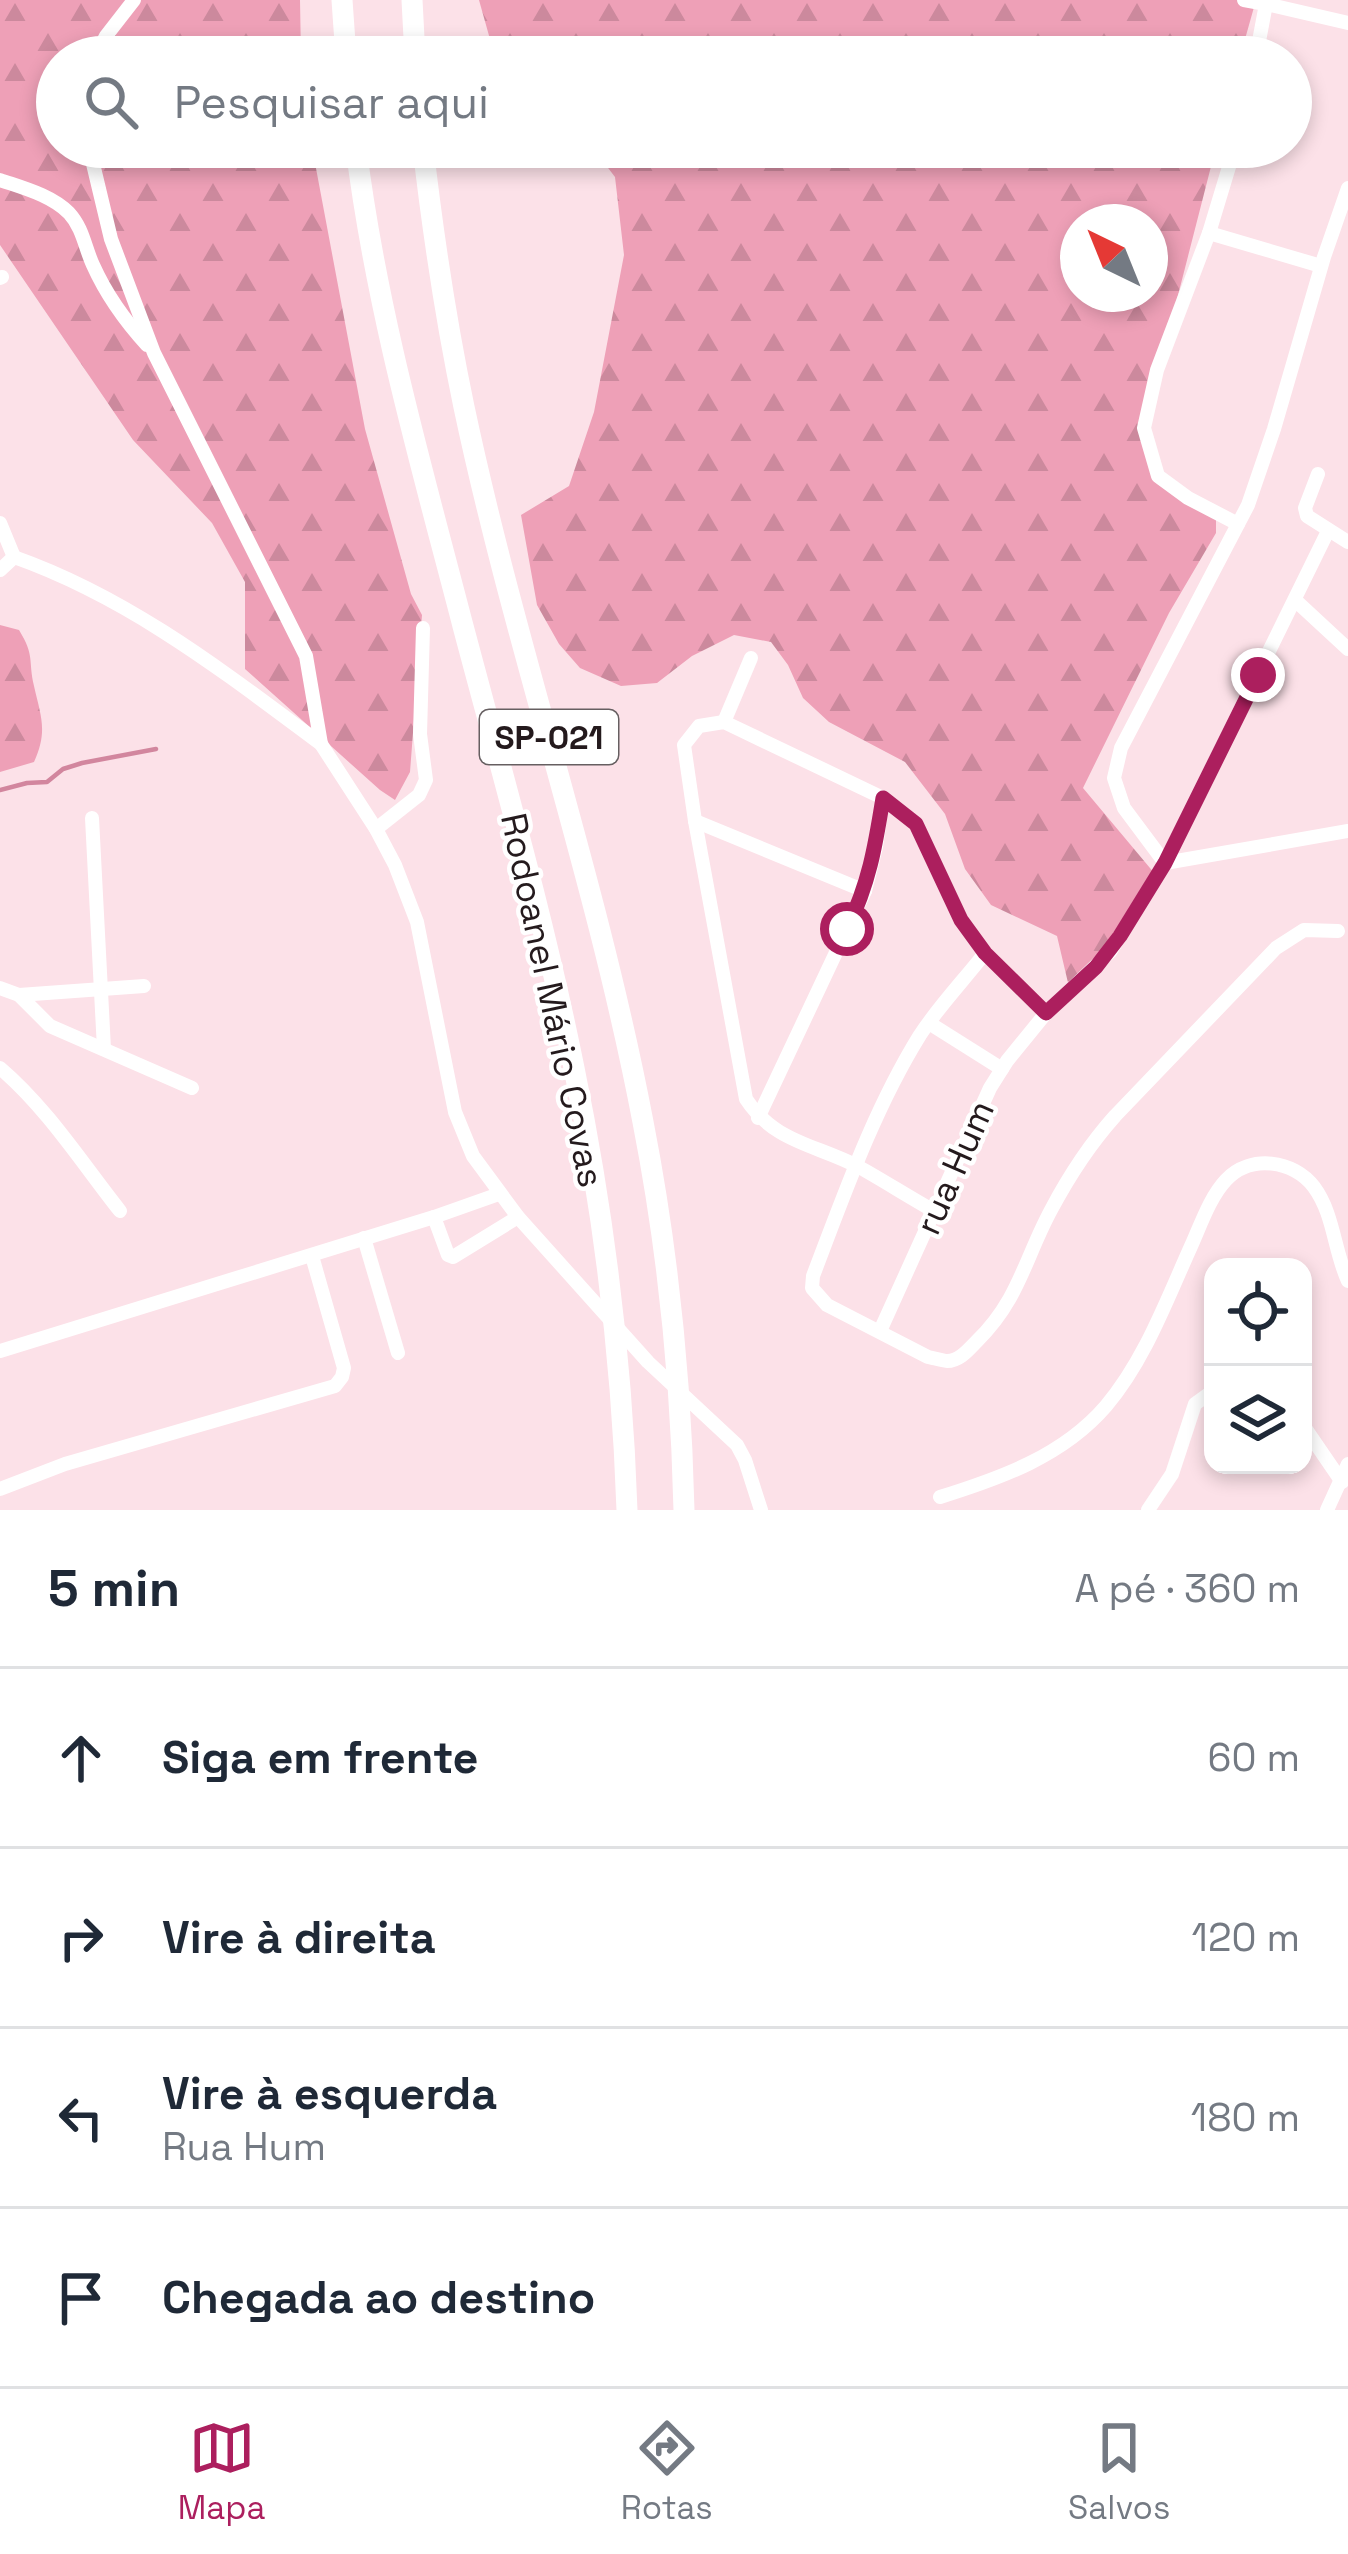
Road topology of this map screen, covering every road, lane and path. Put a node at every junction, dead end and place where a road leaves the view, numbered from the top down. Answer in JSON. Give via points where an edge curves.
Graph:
{"nodes":[{"id":1,"x":134,"y":0,"type":"edge"},
{"id":2,"x":342,"y":0,"type":"edge"},
{"id":3,"x":412,"y":0,"type":"edge"},
{"id":4,"x":1244,"y":0,"type":"edge"},
{"id":5,"x":1266,"y":4,"type":"junction"},
{"id":6,"x":1348,"y":23,"type":"edge"},
{"id":7,"x":106,"y":36,"type":"edge"},
{"id":8,"x":345,"y":36,"type":"edge"},
{"id":9,"x":414,"y":36,"type":"edge"},
{"id":10,"x":1260,"y":36,"type":"edge"},
{"id":11,"x":94,"y":168,"type":"edge"},
{"id":12,"x":359,"y":168,"type":"edge"},
{"id":13,"x":426,"y":168,"type":"edge"},
{"id":14,"x":1229,"y":168,"type":"edge"},
{"id":15,"x":0,"y":180,"type":"edge"},
{"id":16,"x":1348,"y":188,"type":"edge"},
{"id":17,"x":1209,"y":233,"type":"junction"},
{"id":18,"x":1322,"y":266,"type":"junction"},
{"id":19,"x":154,"y":353,"type":"junction"},
{"id":20,"x":1318,"y":474,"type":"dead end"},
{"id":21,"x":0,"y":523,"type":"edge"},
{"id":22,"x":1238,"y":524,"type":"junction"},
{"id":23,"x":1328,"y":531,"type":"junction"},
{"id":24,"x":1348,"y":542,"type":"edge"},
{"id":25,"x":14,"y":557,"type":"junction"},
{"id":26,"x":0,"y":570,"type":"edge"},
{"id":27,"x":1295,"y":600,"type":"junction"},
{"id":28,"x":422,"y":628,"type":"dead end"},
{"id":29,"x":1348,"y":649,"type":"edge"},
{"id":30,"x":751,"y":658,"type":"dead end"},
{"id":31,"x":724,"y":722,"type":"junction"},
{"id":32,"x":321,"y":744,"type":"junction"},
{"id":33,"x":883,"y":798,"type":"junction"},
{"id":34,"x":92,"y":818,"type":"dead end"},
{"id":35,"x":695,"y":821,"type":"junction"},
{"id":36,"x":376,"y":830,"type":"junction"},
{"id":37,"x":1348,"y":832,"type":"edge"},
{"id":38,"x":1165,"y":863,"type":"junction"},
{"id":39,"x":865,"y":891,"type":"junction"},
{"id":40,"x":1345,"y":933,"type":"edge"},
{"id":41,"x":985,"y":953,"type":"junction"},
{"id":42,"x":144,"y":986,"type":"dead end"},
{"id":43,"x":0,"y":988,"type":"edge"},
{"id":44,"x":101,"y":989,"type":"junction"},
{"id":45,"x":19,"y":995,"type":"junction"},
{"id":46,"x":1046,"y":1013,"type":"junction"},
{"id":47,"x":929,"y":1023,"type":"junction"},
{"id":48,"x":104,"y":1049,"type":"junction"},
{"id":49,"x":0,"y":1069,"type":"edge"},
{"id":50,"x":1002,"y":1069,"type":"junction"},
{"id":51,"x":192,"y":1088,"type":"dead end"},
{"id":52,"x":758,"y":1118,"type":"junction"},
{"id":53,"x":856,"y":1166,"type":"junction"},
{"id":54,"x":499,"y":1194,"type":"junction"},
{"id":55,"x":120,"y":1211,"type":"dead end"},
{"id":56,"x":934,"y":1211,"type":"junction"},
{"id":57,"x":518,"y":1216,"type":"junction"},
{"id":58,"x":434,"y":1217,"type":"junction"},
{"id":59,"x":364,"y":1238,"type":"junction"},
{"id":60,"x":312,"y":1256,"type":"junction"},
{"id":61,"x":1348,"y":1281,"type":"edge"},
{"id":62,"x":880,"y":1331,"type":"junction"},
{"id":63,"x":0,"y":1352,"type":"edge"},
{"id":64,"x":398,"y":1353,"type":"dead end"},
{"id":65,"x":1204,"y":1398,"type":"edge"},
{"id":66,"x":1312,"y":1438,"type":"edge"},
{"id":67,"x":1348,"y":1464,"type":"edge"},
{"id":68,"x":1342,"y":1482,"type":"junction"},
{"id":69,"x":0,"y":1489,"type":"edge"},
{"id":70,"x":940,"y":1497,"type":"dead end"},
{"id":71,"x":627,"y":1510,"type":"edge"},
{"id":72,"x":684,"y":1510,"type":"edge"},
{"id":73,"x":761,"y":1510,"type":"edge"},
{"id":74,"x":1148,"y":1510,"type":"edge"},
{"id":75,"x":1328,"y":1510,"type":"edge"}],
"edges":[{"from":1,"to":7,"type":"street"},
{"from":2,"to":8,"type":"highway"},
{"from":3,"to":9,"type":"highway"},
{"from":4,"to":5,"type":"street"},
{"from":5,"to":6,"type":"street"},
{"from":5,"to":10,"type":"street"},
{"from":11,"to":19,"type":"street"},
{"from":12,"to":71,"type":"highway","name":"Rodoanel Mário Covas","number":"SP-021","via":[[402,390],[574,1067],[616,1334]]},
{"from":13,"to":72,"type":"highway","name":"Rodoanel Mário Covas","number":"SP-021","via":[[464,408],[643,1121],[674,1328]]},
{"from":14,"to":17,"type":"street"},
{"from":15,"to":19,"type":"street","via":[[68,212],[129,326]]},
{"from":16,"to":18,"type":"street"},
{"from":17,"to":18,"type":"street"},
{"from":17,"to":22,"type":"street","via":[[1157,370],[1144,428],[1158,476]]},
{"from":18,"to":22,"type":"street"},
{"from":19,"to":32,"type":"street","via":[[306,656]]},
{"from":20,"to":23,"type":"street","via":[[1305,508]]},
{"from":21,"to":25,"type":"street"},
{"from":22,"to":38,"type":"street","via":[[1121,748],[1114,778],[1124,808]]},
{"from":23,"to":24,"type":"street"},
{"from":23,"to":27,"type":"street"},
{"from":25,"to":26,"type":"street"},
{"from":25,"to":32,"type":"street","via":[[136,613]]},
{"from":27,"to":29,"type":"street"},
{"from":27,"to":38,"type":"street"},
{"from":28,"to":36,"type":"street","via":[[426,780]]},
{"from":30,"to":31,"type":"street"},
{"from":31,"to":33,"type":"street"},
{"from":31,"to":35,"type":"street","via":[[699,726],[684,745]]},
{"from":32,"to":36,"type":"street"},
{"from":33,"to":39,"type":"street"},
{"from":33,"to":41,"type":"street","via":[[916,824]]},
{"from":34,"to":44,"type":"street"},
{"from":35,"to":39,"type":"street"},
{"from":35,"to":52,"type":"street","via":[[746,1099]]},
{"from":36,"to":54,"type":"street","via":[[417,922],[460,1129]]},
{"from":37,"to":38,"type":"street"},
{"from":38,"to":46,"type":"street","via":[[1110,952]]},
{"from":39,"to":52,"type":"street"},
{"from":40,"to":62,"type":"street","via":[[1290,936],[1095,1138],[1048,1215],[1002,1316],[960,1358],[928,1357]]},
{"from":41,"to":46,"type":"street"},
{"from":41,"to":47,"type":"street"},
{"from":42,"to":44,"type":"street"},
{"from":43,"to":45,"type":"street"},
{"from":44,"to":45,"type":"street"},
{"from":44,"to":48,"type":"street"},
{"from":45,"to":48,"type":"street","via":[[50,1026]]},
{"from":46,"to":50,"type":"street","name":"rua Hum"},
{"from":47,"to":50,"type":"street"},
{"from":47,"to":53,"type":"street"},
{"from":48,"to":51,"type":"street"},
{"from":49,"to":55,"type":"street"},
{"from":50,"to":56,"type":"street","name":"rua Hum"},
{"from":52,"to":53,"type":"street"},
{"from":53,"to":56,"type":"street"},
{"from":53,"to":62,"type":"street","via":[[812,1288],[826,1305]]},
{"from":54,"to":57,"type":"street"},
{"from":54,"to":58,"type":"street"},
{"from":56,"to":62,"type":"street","name":"rua Hum"},
{"from":57,"to":58,"type":"street","via":[[453,1258]]},
{"from":57,"to":73,"type":"street","via":[[648,1362],[737,1445]]},
{"from":58,"to":59,"type":"street"},
{"from":59,"to":60,"type":"street"},
{"from":59,"to":64,"type":"street"},
{"from":60,"to":63,"type":"street"},
{"from":60,"to":69,"type":"street","via":[[344,1368],[335,1385]]},
{"from":61,"to":70,"type":"street","via":[[1310,1181],[1280,1163],[1245,1167],[1210,1205],[1132,1369],[1105,1408],[1029,1465]]},
{"from":65,"to":74,"type":"street"},
{"from":66,"to":68,"type":"street"},
{"from":67,"to":68,"type":"street"},
{"from":68,"to":75,"type":"street"}]}
